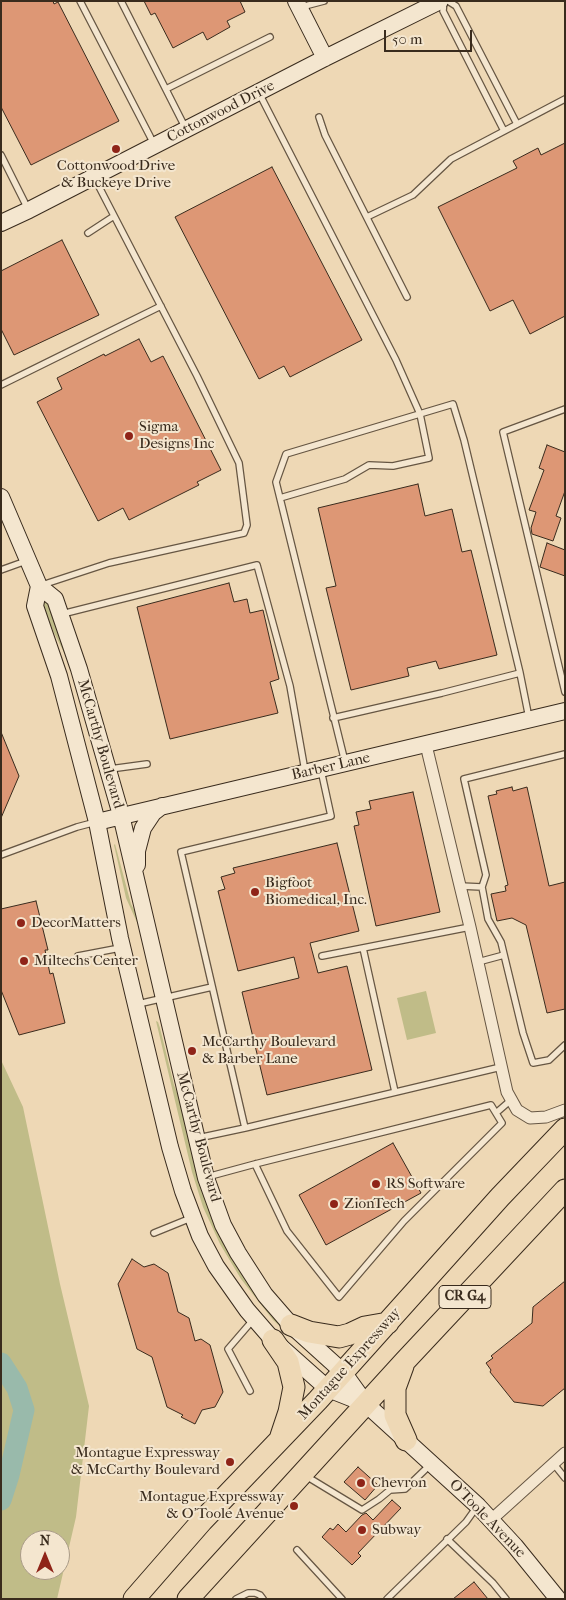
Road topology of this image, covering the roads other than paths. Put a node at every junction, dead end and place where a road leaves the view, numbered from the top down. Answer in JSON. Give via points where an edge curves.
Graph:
{"nodes":[{"id":1,"x":80,"y":1,"type":"edge"},
{"id":2,"x":121,"y":1,"type":"edge"},
{"id":3,"x":324,"y":1,"type":"edge"},
{"id":4,"x":440,"y":1,"type":"edge"},
{"id":5,"x":444,"y":1,"type":"edge"},
{"id":6,"x":448,"y":1,"type":"edge"},
{"id":7,"x":298,"y":5,"type":"edge"},
{"id":8,"x":270,"y":37,"type":"dead end"},
{"id":9,"x":325,"y":58,"type":"junction"},
{"id":10,"x":166,"y":89,"type":"junction"},
{"id":11,"x":259,"y":92,"type":"junction"},
{"id":12,"x":565,"y":99,"type":"edge"},
{"id":13,"x":319,"y":117,"type":"dead end"},
{"id":14,"x":517,"y":124,"type":"junction"},
{"id":15,"x":186,"y":130,"type":"junction"},
{"id":16,"x":504,"y":131,"type":"junction"},
{"id":17,"x":155,"y":146,"type":"junction"},
{"id":18,"x":1,"y":155,"type":"edge"},
{"id":19,"x":94,"y":177,"type":"junction"},
{"id":20,"x":29,"y":210,"type":"junction"},
{"id":21,"x":114,"y":216,"type":"junction"},
{"id":22,"x":367,"y":217,"type":"junction"},
{"id":23,"x":1,"y":223,"type":"edge"},
{"id":24,"x":88,"y":233,"type":"dead end"},
{"id":25,"x":407,"y":297,"type":"dead end"},
{"id":26,"x":161,"y":306,"type":"junction"},
{"id":27,"x":1,"y":385,"type":"edge"},
{"id":28,"x":565,"y":409,"type":"edge"},
{"id":29,"x":420,"y":414,"type":"junction"},
{"id":30,"x":1,"y":497,"type":"edge"},
{"id":31,"x":280,"y":498,"type":"junction"},
{"id":32,"x":28,"y":560,"type":"junction"},
{"id":33,"x":1,"y":570,"type":"edge"},
{"id":34,"x":39,"y":586,"type":"junction"},
{"id":35,"x":60,"y":615,"type":"junction"},
{"id":36,"x":562,"y":668,"type":"edge"},
{"id":37,"x":520,"y":673,"type":"junction"},
{"id":38,"x":565,"y":692,"type":"edge"},
{"id":39,"x":565,"y":711,"type":"edge"},
{"id":40,"x":333,"y":718,"type":"junction"},
{"id":41,"x":529,"y":720,"type":"junction"},
{"id":42,"x":426,"y":745,"type":"junction"},
{"id":43,"x":565,"y":754,"type":"edge"},
{"id":44,"x":147,"y":764,"type":"dead end"},
{"id":45,"x":345,"y":764,"type":"junction"},
{"id":46,"x":108,"y":769,"type":"junction"},
{"id":47,"x":313,"y":772,"type":"junction"},
{"id":48,"x":162,"y":806,"type":"junction"},
{"id":49,"x":121,"y":816,"type":"junction"},
{"id":50,"x":97,"y":822,"type":"junction"},
{"id":51,"x":1,"y":854,"type":"edge"},
{"id":52,"x":136,"y":880,"type":"junction"},
{"id":53,"x":460,"y":886,"type":"junction"},
{"id":54,"x":482,"y":887,"type":"junction"},
{"id":55,"x":470,"y":927,"type":"junction"},
{"id":56,"x":122,"y":947,"type":"junction"},
{"id":57,"x":363,"y":948,"type":"junction"},
{"id":58,"x":504,"y":955,"type":"junction"},
{"id":59,"x":78,"y":956,"type":"dead end"},
{"id":60,"x":322,"y":956,"type":"dead end"},
{"id":61,"x":478,"y":962,"type":"junction"},
{"id":62,"x":212,"y":987,"type":"junction"},
{"id":63,"x":163,"y":998,"type":"junction"},
{"id":64,"x":136,"y":1004,"type":"junction"},
{"id":65,"x":565,"y":1045,"type":"edge"},
{"id":66,"x":501,"y":1066,"type":"junction"},
{"id":67,"x":394,"y":1092,"type":"junction"},
{"id":68,"x":514,"y":1105,"type":"junction"},
{"id":69,"x":565,"y":1110,"type":"edge"},
{"id":70,"x":496,"y":1113,"type":"junction"},
{"id":71,"x":245,"y":1128,"type":"junction"},
{"id":72,"x":565,"y":1129,"type":"edge"},
{"id":73,"x":196,"y":1138,"type":"junction"},
{"id":74,"x":255,"y":1164,"type":"junction"},
{"id":75,"x":206,"y":1178,"type":"junction"},
{"id":76,"x":565,"y":1190,"type":"edge"},
{"id":77,"x":193,"y":1218,"type":"junction"},
{"id":78,"x":154,"y":1233,"type":"dead end"},
{"id":79,"x":254,"y":1318,"type":"junction"},
{"id":80,"x":388,"y":1323,"type":"junction"},
{"id":81,"x":291,"y":1325,"type":"junction"},
{"id":82,"x":273,"y":1340,"type":"junction"},
{"id":83,"x":405,"y":1361,"type":"junction"},
{"id":84,"x":343,"y":1372,"type":"junction"},
{"id":85,"x":328,"y":1389,"type":"junction"},
{"id":86,"x":250,"y":1391,"type":"dead end"},
{"id":87,"x":366,"y":1404,"type":"junction"},
{"id":88,"x":406,"y":1440,"type":"junction"},
{"id":89,"x":278,"y":1443,"type":"junction"},
{"id":90,"x":565,"y":1453,"type":"edge"},
{"id":91,"x":553,"y":1463,"type":"junction"},
{"id":92,"x":431,"y":1464,"type":"junction"},
{"id":93,"x":303,"y":1474,"type":"junction"},
{"id":94,"x":565,"y":1478,"type":"edge"},
{"id":95,"x":478,"y":1506,"type":"junction"},
{"id":96,"x":491,"y":1520,"type":"junction"},
{"id":97,"x":447,"y":1539,"type":"junction"},
{"id":98,"x":297,"y":1550,"type":"dead end"},
{"id":99,"x":134,"y":1599,"type":"edge"},
{"id":100,"x":188,"y":1599,"type":"edge"},
{"id":101,"x":236,"y":1599,"type":"edge"},
{"id":102,"x":263,"y":1599,"type":"edge"},
{"id":103,"x":342,"y":1599,"type":"edge"},
{"id":104,"x":388,"y":1599,"type":"edge"},
{"id":105,"x":506,"y":1599,"type":"edge"},
{"id":106,"x":558,"y":1599,"type":"edge"}],
"edges":[{"from":1,"to":17,"type":"lane"},
{"from":2,"to":10,"type":"lane"},
{"from":3,"to":7,"type":"lane"},
{"from":4,"to":9,"type":"main road","name":"Cottonwood Drive"},
{"from":5,"to":16,"type":"lane","via":[[443,11]]},
{"from":6,"to":14,"type":"lane","via":[[456,6]]},
{"from":7,"to":9,"type":"main road"},
{"from":8,"to":10,"type":"lane"},
{"from":9,"to":11,"type":"main road","name":"Cottonwood Drive"},
{"from":10,"to":15,"type":"lane"},
{"from":11,"to":15,"type":"main road","name":"Cottonwood Drive"},
{"from":11,"to":29,"type":"lane","via":[[396,360]]},
{"from":12,"to":14,"type":"lane"},
{"from":13,"to":22,"type":"lane"},
{"from":14,"to":16,"type":"lane"},
{"from":15,"to":17,"type":"main road","name":"Cottonwood Drive"},
{"from":16,"to":22,"type":"lane","via":[[451,159],[413,195]]},
{"from":17,"to":19,"type":"main road","name":"Cottonwood Drive"},
{"from":18,"to":20,"type":"lane"},
{"from":19,"to":20,"type":"main road","name":"Cottonwood Drive"},
{"from":19,"to":21,"type":"lane"},
{"from":20,"to":23,"type":"main road","name":"Cottonwood Drive"},
{"from":21,"to":24,"type":"lane"},
{"from":21,"to":26,"type":"lane"},
{"from":22,"to":25,"type":"lane"},
{"from":26,"to":27,"type":"lane"},
{"from":26,"to":34,"type":"lane","via":[[239,463],[247,525],[244,533],[109,564]]},
{"from":28,"to":36,"type":"lane","via":[[503,432]]},
{"from":29,"to":31,"type":"lane","via":[[286,454],[276,482]]},
{"from":29,"to":31,"type":"lane","via":[[429,458],[393,466],[369,465],[345,479]]},
{"from":29,"to":37,"type":"lane","via":[[452,404],[464,440]]},
{"from":30,"to":32,"type":"main road","name":"McCarthy Boulevard"},
{"from":31,"to":40,"type":"lane"},
{"from":32,"to":33,"type":"lane"},
{"from":32,"to":34,"type":"main road","name":"McCarthy Boulevard"},
{"from":34,"to":35,"type":"main road","name":"McCarthy Boulevard","via":[[55,599]]},
{"from":34,"to":50,"type":"main road","name":"McCarthy Boulevard","via":[[35,606],[61,683]]},
{"from":35,"to":46,"type":"main road","name":"McCarthy Boulevard"},
{"from":35,"to":47,"type":"lane","via":[[257,565]]},
{"from":36,"to":38,"type":"lane"},
{"from":37,"to":40,"type":"lane"},
{"from":37,"to":41,"type":"lane"},
{"from":39,"to":41,"type":"main road","name":"Barber Lane"},
{"from":40,"to":45,"type":"lane"},
{"from":41,"to":42,"type":"main road","name":"Barber Lane"},
{"from":42,"to":45,"type":"main road","name":"Barber Lane"},
{"from":42,"to":53,"type":"street"},
{"from":43,"to":54,"type":"lane","via":[[464,779],[486,874]]},
{"from":44,"to":46,"type":"lane"},
{"from":45,"to":47,"type":"main road","name":"Barber Lane"},
{"from":46,"to":49,"type":"main road","name":"McCarthy Boulevard"},
{"from":47,"to":48,"type":"main road","name":"Barber Lane"},
{"from":47,"to":62,"type":"lane","via":[[331,816],[181,852]]},
{"from":48,"to":49,"type":"main road","name":"Barber Lane"},
{"from":48,"to":52,"type":"main road","via":[[143,828]]},
{"from":49,"to":50,"type":"main road","name":"Barber Lane"},
{"from":49,"to":52,"type":"main road","name":"McCarthy Boulevard"},
{"from":50,"to":51,"type":"lane"},
{"from":50,"to":56,"type":"main road","name":"McCarthy Boulevard"},
{"from":52,"to":63,"type":"main road","name":"McCarthy Boulevard"},
{"from":53,"to":54,"type":"lane"},
{"from":53,"to":55,"type":"street"},
{"from":54,"to":58,"type":"lane","via":[[488,919],[501,942]]},
{"from":55,"to":57,"type":"lane"},
{"from":55,"to":61,"type":"street"},
{"from":56,"to":59,"type":"lane"},
{"from":56,"to":64,"type":"main road","name":"McCarthy Boulevard"},
{"from":57,"to":60,"type":"lane"},
{"from":57,"to":67,"type":"lane"},
{"from":58,"to":61,"type":"lane"},
{"from":58,"to":65,"type":"lane","via":[[533,1063],[549,1060]]},
{"from":61,"to":66,"type":"street"},
{"from":62,"to":63,"type":"lane"},
{"from":62,"to":71,"type":"lane"},
{"from":63,"to":64,"type":"lane"},
{"from":63,"to":73,"type":"main road","name":"McCarthy Boulevard"},
{"from":64,"to":77,"type":"main road","name":"McCarthy Boulevard","via":[[170,1147]]},
{"from":66,"to":67,"type":"lane"},
{"from":66,"to":68,"type":"street","via":[[507,1092]]},
{"from":67,"to":71,"type":"lane"},
{"from":68,"to":69,"type":"street","via":[[530,1118],[546,1117]]},
{"from":68,"to":70,"type":"lane"},
{"from":70,"to":74,"type":"lane","via":[[491,1105]]},
{"from":70,"to":74,"type":"lane","via":[[502,1123],[404,1221],[339,1296],[287,1232]]},
{"from":71,"to":73,"type":"lane"},
{"from":72,"to":80,"type":"highway","name":"Montague Expressway","number":"CR G4"},
{"from":73,"to":75,"type":"main road","name":"McCarthy Boulevard"},
{"from":74,"to":75,"type":"lane"},
{"from":75,"to":81,"type":"main road","name":"McCarthy Boulevard","via":[[238,1254],[265,1295]]},
{"from":76,"to":83,"type":"highway","number":"CR G4"},
{"from":77,"to":78,"type":"lane"},
{"from":77,"to":79,"type":"main road","name":"McCarthy Boulevard","via":[[216,1266]]},
{"from":79,"to":82,"type":"main road","name":"McCarthy Boulevard"},
{"from":79,"to":86,"type":"lane","via":[[228,1349]]},
{"from":80,"to":81,"type":"highway","via":[[339,1336],[309,1332]]},
{"from":80,"to":84,"type":"highway","name":"Montague Expressway","number":"CR G4"},
{"from":81,"to":84,"type":"main road","name":"McCarthy Boulevard"},
{"from":82,"to":85,"type":"main road","name":"McCarthy Boulevard"},
{"from":82,"to":89,"type":"highway","via":[[288,1362],[294,1387]]},
{"from":83,"to":87,"type":"highway","number":"CR G4"},
{"from":83,"to":88,"type":"highway","via":[[395,1388],[396,1415]]},
{"from":84,"to":85,"type":"highway","name":"Montague Expressway","number":"CR G4"},
{"from":84,"to":87,"type":"main road","name":"McCarthy Boulevard"},
{"from":85,"to":87,"type":"main road","name":"McCarthy Boulevard"},
{"from":85,"to":89,"type":"highway","name":"Montague Expressway","number":"CR G4"},
{"from":87,"to":88,"type":"main road","name":"O’Toole Avenue"},
{"from":87,"to":93,"type":"highway","number":"CR G4"},
{"from":88,"to":92,"type":"main road","name":"O’Toole Avenue"},
{"from":89,"to":99,"type":"highway","name":"Montague Expressway","number":"CR G4","via":[[202,1520]]},
{"from":90,"to":91,"type":"street"},
{"from":91,"to":94,"type":"lane"},
{"from":91,"to":96,"type":"street"},
{"from":92,"to":93,"type":"lane","via":[[405,1489],[390,1490],[362,1510]]},
{"from":92,"to":95,"type":"main road","name":"O’Toole Avenue"},
{"from":93,"to":100,"type":"highway","number":"CR G4"},
{"from":95,"to":96,"type":"main road","name":"O’Toole Avenue"},
{"from":95,"to":97,"type":"lane"},
{"from":96,"to":106,"type":"main road","name":"O’Toole Avenue"},
{"from":97,"to":104,"type":"lane"},
{"from":97,"to":105,"type":"lane","via":[[493,1582]]},
{"from":98,"to":103,"type":"lane"},
{"from":101,"to":102,"type":"lane","via":[[255,1593]]}]}
